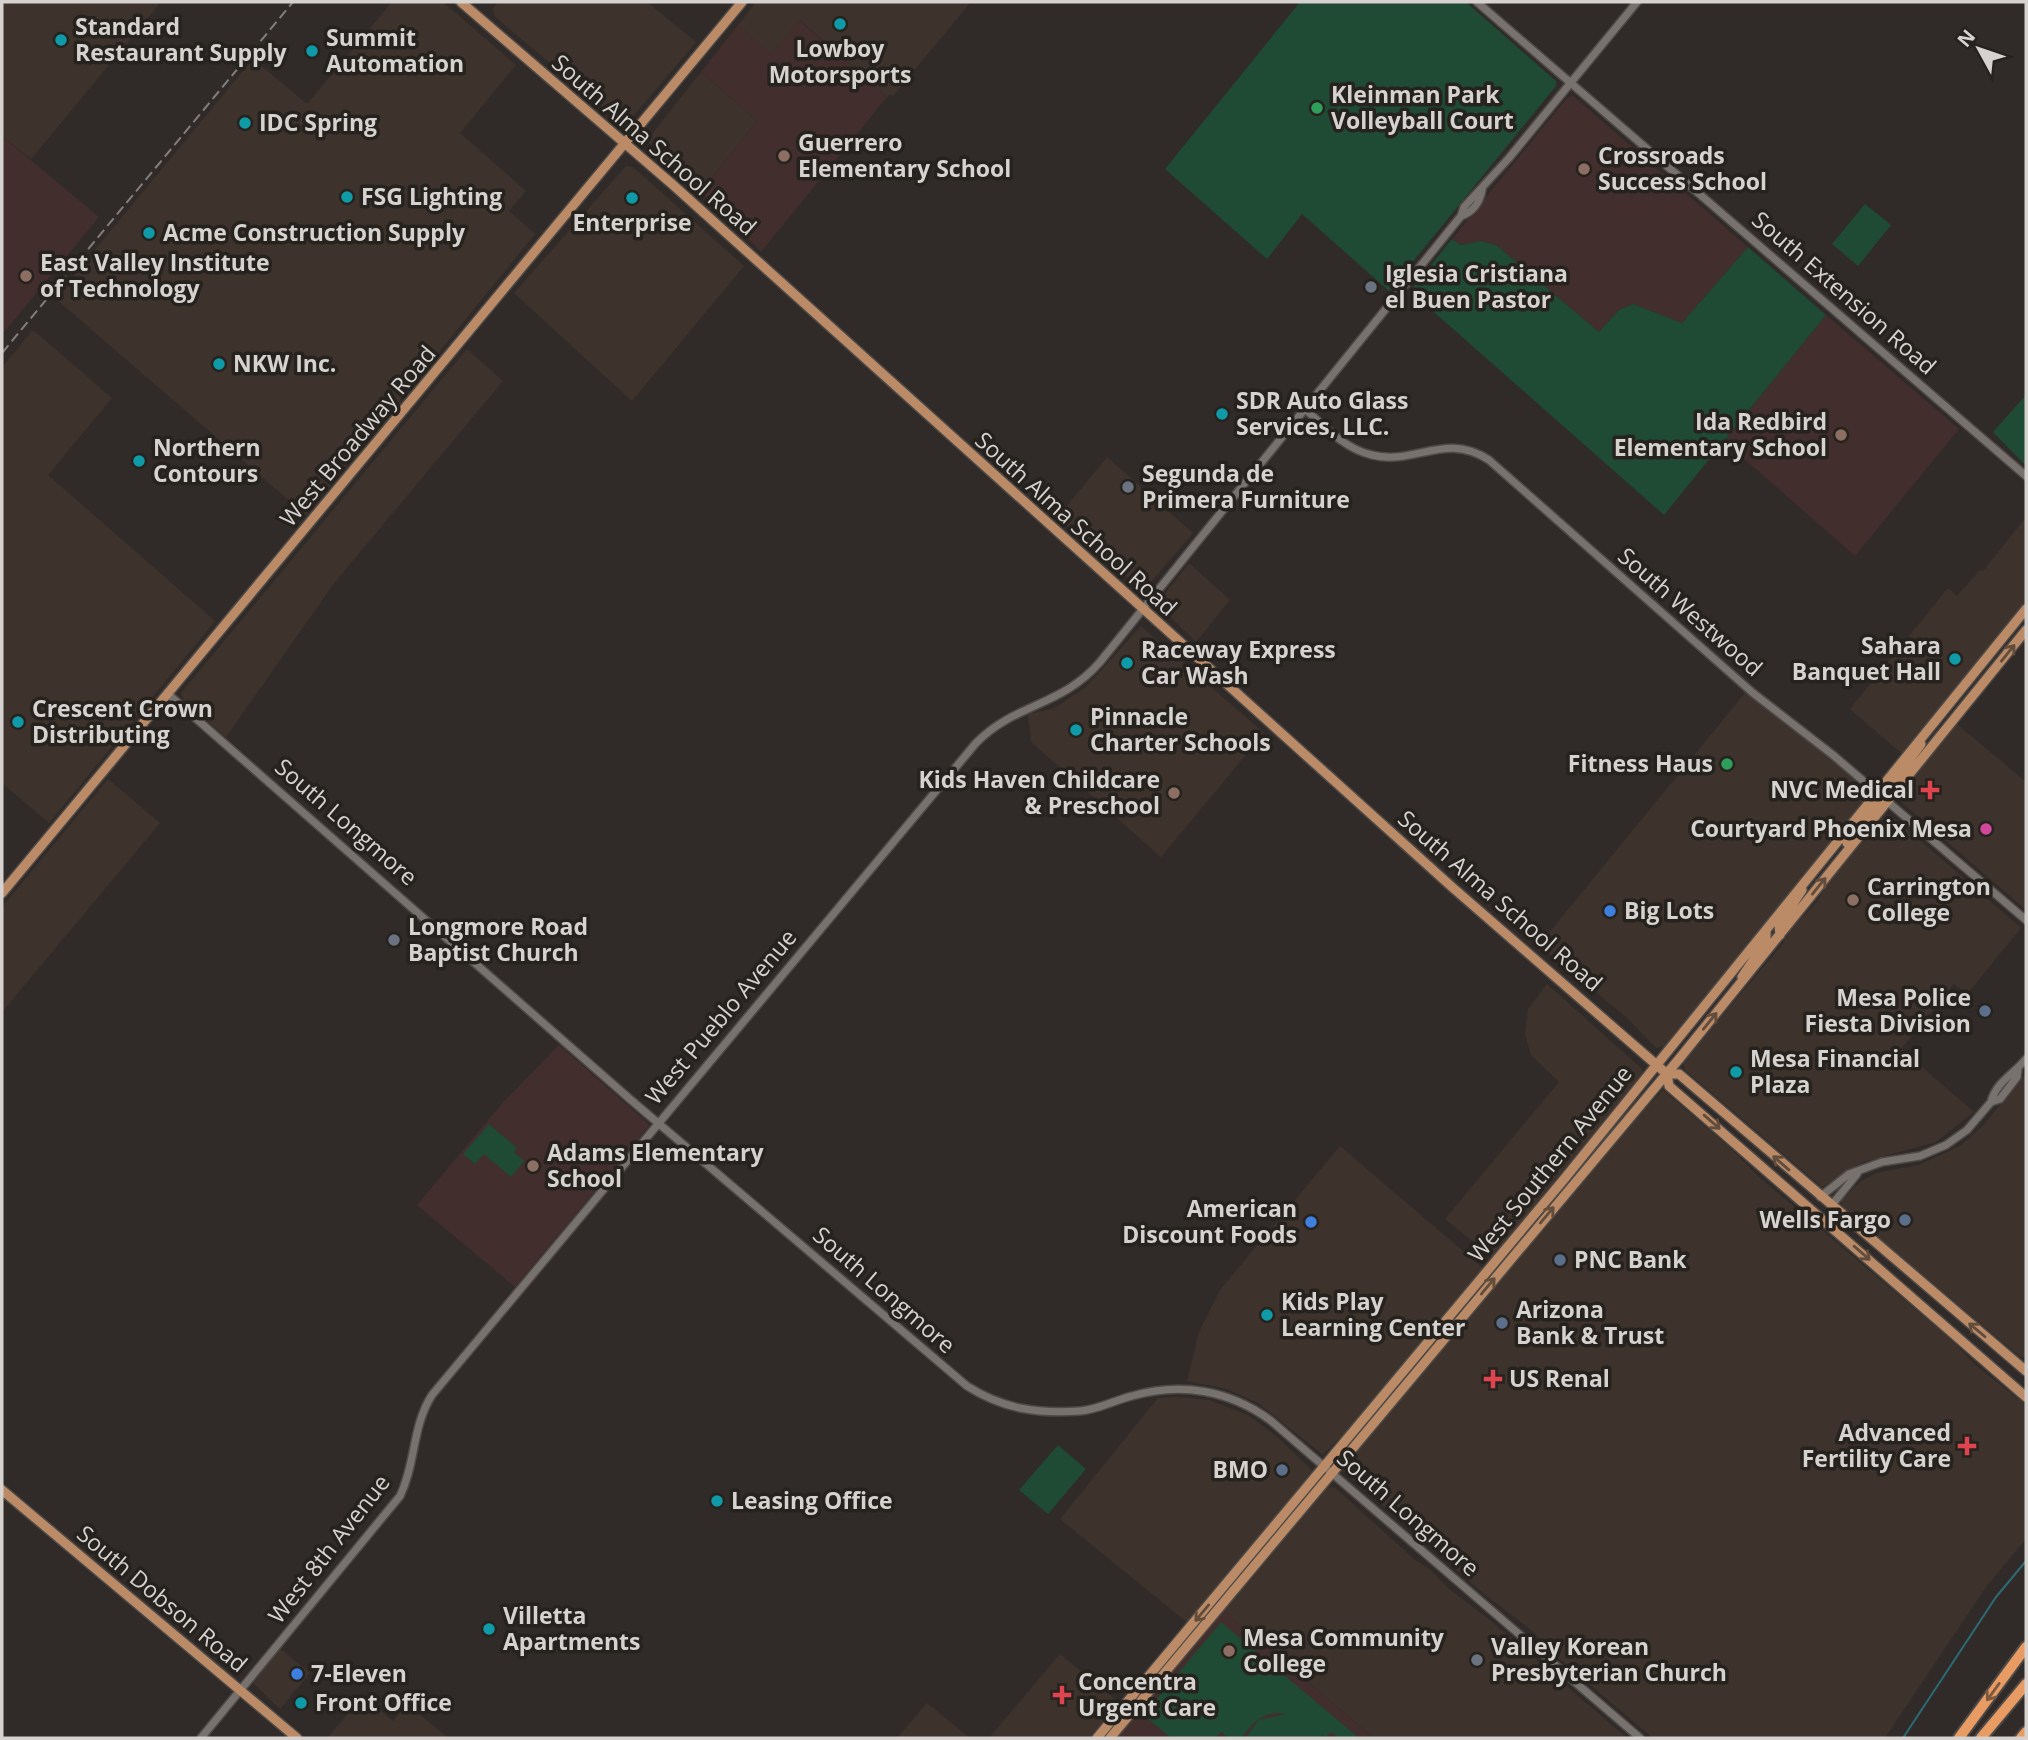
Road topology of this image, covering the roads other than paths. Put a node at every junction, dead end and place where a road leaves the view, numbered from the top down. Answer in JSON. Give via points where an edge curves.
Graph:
{"nodes":[{"id":1,"x":461,"y":2,"type":"edge"},
{"id":2,"x":742,"y":2,"type":"edge"},
{"id":3,"x":1478,"y":2,"type":"edge"},
{"id":4,"x":1637,"y":2,"type":"edge"},
{"id":5,"x":1572,"y":83,"type":"junction"},
{"id":6,"x":626,"y":144,"type":"junction"},
{"id":7,"x":1305,"y":409,"type":"junction"},
{"id":8,"x":2026,"y":476,"type":"edge"},
{"id":9,"x":1143,"y":609,"type":"junction"},
{"id":10,"x":2026,"y":609,"type":"edge"},
{"id":11,"x":2026,"y":619,"type":"edge"},
{"id":12,"x":2025,"y":632,"type":"edge"},
{"id":13,"x":1959,"y":691,"type":"junction"},
{"id":14,"x":168,"y":694,"type":"junction"},
{"id":15,"x":1970,"y":699,"type":"junction"},
{"id":16,"x":1925,"y":733,"type":"junction"},
{"id":17,"x":1877,"y":792,"type":"junction"},
{"id":18,"x":1887,"y":801,"type":"junction"},
{"id":19,"x":1843,"y":856,"type":"junction"},
{"id":20,"x":1809,"y":876,"type":"junction"},
{"id":21,"x":2,"y":893,"type":"edge"},
{"id":22,"x":2026,"y":920,"type":"edge"},
{"id":23,"x":1766,"y":930,"type":"junction"},
{"id":24,"x":1780,"y":935,"type":"junction"},
{"id":25,"x":1737,"y":989,"type":"junction"},
{"id":26,"x":2026,"y":1059,"type":"edge"},
{"id":27,"x":1657,"y":1065,"type":"junction"},
{"id":28,"x":1667,"y":1074,"type":"junction"},
{"id":29,"x":658,"y":1123,"type":"junction"},
{"id":30,"x":1857,"y":1174,"type":"junction"},
{"id":31,"x":1820,"y":1197,"type":"junction"},
{"id":32,"x":1831,"y":1206,"type":"junction"},
{"id":33,"x":2025,"y":1367,"type":"edge"},
{"id":34,"x":455,"y":1368,"type":"joint"},
{"id":35,"x":2026,"y":1397,"type":"edge"},
{"id":36,"x":1328,"y":1470,"type":"junction"},
{"id":37,"x":2,"y":1490,"type":"edge"},
{"id":38,"x":1259,"y":1545,"type":"junction"},
{"id":39,"x":1227,"y":1599,"type":"junction"},
{"id":40,"x":2026,"y":1647,"type":"edge"},
{"id":41,"x":2026,"y":1684,"type":"edge"},
{"id":42,"x":240,"y":1690,"type":"junction"},
{"id":43,"x":2026,"y":1732,"type":"edge"},
{"id":44,"x":201,"y":1738,"type":"edge"},
{"id":45,"x":297,"y":1738,"type":"edge"},
{"id":46,"x":1097,"y":1738,"type":"edge"},
{"id":47,"x":1110,"y":1738,"type":"edge"},
{"id":48,"x":1640,"y":1738,"type":"edge"},
{"id":49,"x":1959,"y":1738,"type":"edge"},
{"id":50,"x":1981,"y":1738,"type":"edge"},
{"id":51,"x":2021,"y":1738,"type":"edge"}],
"edges":[{"from":1,"to":6,"type":"main road","name":"South Alma School Road"},
{"from":2,"to":6,"type":"main road","name":"West Broadway Road"},
{"from":3,"to":5,"type":"street","name":"South Extension Road"},
{"from":4,"to":5,"type":"street"},
{"from":5,"to":7,"type":"street","via":[[1464,207]]},
{"from":5,"to":8,"type":"street","name":"South Extension Road"},
{"from":6,"to":9,"type":"main road","name":"South Alma School Road"},
{"from":6,"to":14,"type":"main road","name":"West Broadway Road"},
{"from":7,"to":9,"type":"street"},
{"from":7,"to":17,"type":"street","name":"South Westwood","via":[[1349,446],[1373,456],[1455,446],[1489,460],[1752,693]]},
{"from":9,"to":27,"type":"main road","name":"South Alma School Road"},
{"from":9,"to":29,"type":"street","name":"West Pueblo Avenue","via":[[1081,681],[1063,695],[995,726],[976,743]]},
{"from":10,"to":13,"type":"main road","name":"West Southern Avenue"},
{"from":11,"to":12,"type":"main road","via":[[2020,629]]},
{"from":15,"to":12,"type":"main road","name":"West Southern Avenue","one_way":true},
{"from":13,"to":15,"type":"main road"},
{"from":13,"to":16,"type":"main road","name":"West Southern Avenue"},
{"from":14,"to":21,"type":"main road","name":"West Broadway Road"},
{"from":14,"to":29,"type":"street","name":"South Longmore"},
{"from":15,"to":18,"type":"main road","name":"West Southern Avenue"},
{"from":16,"to":17,"type":"main road","name":"West Southern Avenue"},
{"from":16,"to":18,"type":"main road","via":[[1917,754],[1887,791]]},
{"from":17,"to":18,"type":"street","name":"South Westwood"},
{"from":17,"to":19,"type":"main road","via":[[1877,804],[1849,840]]},
{"from":17,"to":20,"type":"main road","name":"West Southern Avenue"},
{"from":18,"to":19,"type":"main road","name":"West Southern Avenue"},
{"from":18,"to":22,"type":"street","name":"South Westwood"},
{"from":24,"to":19,"type":"main road","name":"West Southern Avenue","one_way":true},
{"from":20,"to":23,"type":"main road","name":"West Southern Avenue"},
{"from":20,"to":24,"type":"main road","via":[[1779,925]]},
{"from":23,"to":25,"type":"main road","via":[[1766,941],[1747,965]]},
{"from":23,"to":27,"type":"main road","name":"West Southern Avenue"},
{"from":24,"to":25,"type":"main road","name":"West Southern Avenue"},
{"from":28,"to":25,"type":"main road","name":"West Southern Avenue","one_way":true},
{"from":26,"to":30,"type":"street","via":[[1959,1137],[1933,1152],[1882,1162]]},
{"from":27,"to":28,"type":"main road","name":"South Alma School Road"},
{"from":27,"to":36,"type":"main road","name":"West Southern Avenue"},
{"from":31,"to":28,"type":"main road","name":"South Alma School Road","one_way":true,"via":[[1679,1074]]},
{"from":28,"to":35,"type":"main road","name":"South Alma School Road","one_way":true,"via":[[1670,1086]]},
{"from":36,"to":28,"type":"main road","name":"West Southern Avenue","one_way":true},
{"from":29,"to":34,"type":"street","name":"West Pueblo Avenue"},
{"from":29,"to":36,"type":"street","name":"South Longmore","via":[[954,1376],[986,1397],[1025,1411],[1054,1413],[1080,1411],[1150,1391],[1206,1391],[1263,1415]]},
{"from":30,"to":31,"type":"street","via":[[1850,1174]]},
{"from":30,"to":32,"type":"street"},
{"from":31,"to":32,"type":"main road","name":"South Alma School Road"},
{"from":33,"to":32,"type":"main road","name":"South Alma School Road","one_way":true},
{"from":34,"to":42,"type":"street","name":"West 8th Avenue","via":[[424,1408],[410,1474],[400,1496]]},
{"from":36,"to":38,"type":"main road","name":"West Southern Avenue"},
{"from":36,"to":39,"type":"main road","name":"West Southern Avenue"},
{"from":36,"to":48,"type":"street","name":"South Longmore"},
{"from":37,"to":42,"type":"main road","name":"South Dobson Road"},
{"from":38,"to":39,"type":"main road","via":[[1258,1553],[1227,1590]]},
{"from":38,"to":46,"type":"main road","name":"West Southern Avenue","one_way":true},
{"from":39,"to":47,"type":"main road","name":"West Southern Avenue"},
{"from":40,"to":49,"type":"highway","one_way":true},
{"from":41,"to":50,"type":"highway"},
{"from":42,"to":44,"type":"street","name":"West 8th Avenue"},
{"from":42,"to":45,"type":"main road","name":"South Dobson Road"},
{"from":43,"to":51,"type":"highway"}]}
